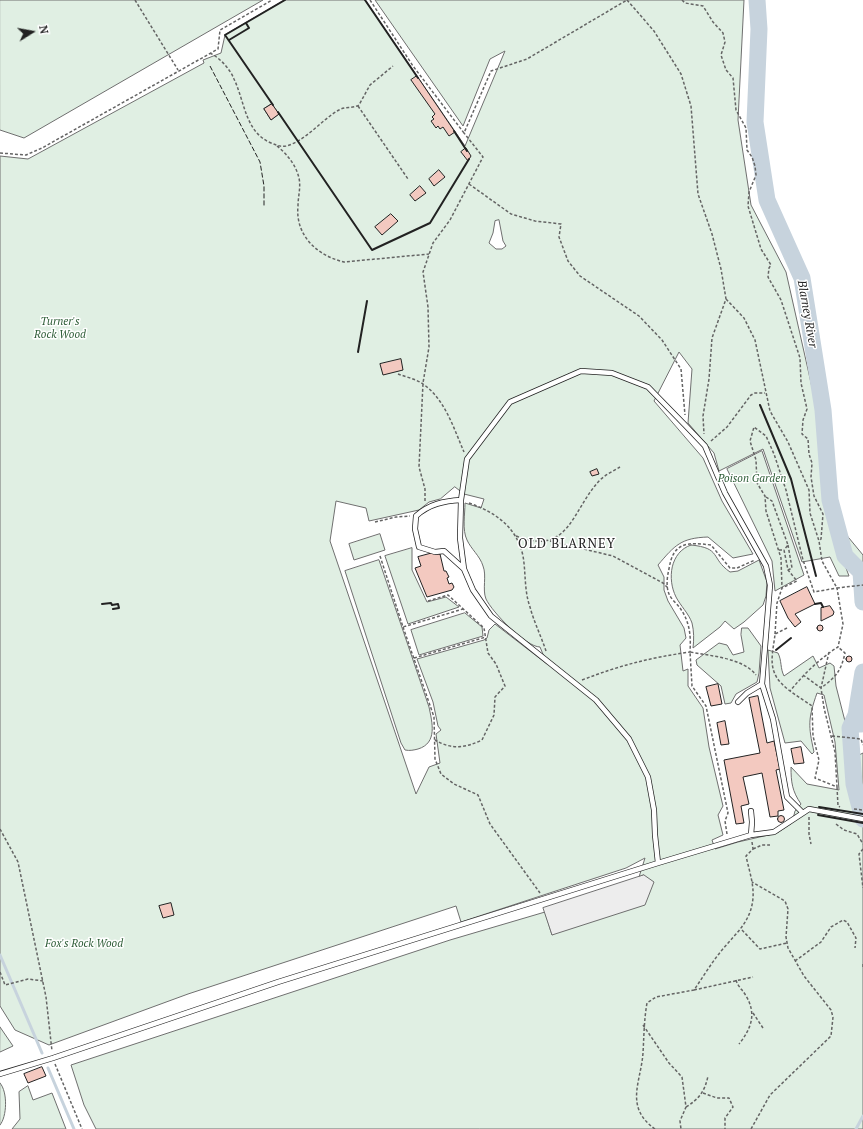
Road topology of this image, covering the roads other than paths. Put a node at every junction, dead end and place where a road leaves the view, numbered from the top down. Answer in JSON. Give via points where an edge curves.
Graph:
{"nodes":[{"id":1,"x":461,"y":500,"type":"junction"},
{"id":2,"x":464,"y":569,"type":"junction"},
{"id":3,"x":762,"y":684,"type":"junction"},
{"id":4,"x":738,"y":702,"type":"dead end"},
{"id":5,"x":751,"y":811,"type":"dead end"},
{"id":6,"x":802,"y":812,"type":"junction"},
{"id":7,"x":863,"y":819,"type":"edge"},
{"id":8,"x":751,"y":835,"type":"junction"},
{"id":9,"x":658,"y":862,"type":"junction"},
{"id":10,"x":0,"y":1074,"type":"edge"}],
"edges":[{"from":1,"to":2,"type":"lane","via":[[460,538]]},
{"from":1,"to":2,"type":"lane","via":[[448,500],[425,508],[416,516],[415,529],[419,547],[435,552],[444,551]]},
{"from":1,"to":3,"type":"lane","via":[[467,459],[510,402],[581,371],[612,373],[648,387],[705,446],[725,493],[766,566],[770,585]]},
{"from":2,"to":9,"type":"lane","via":[[472,590],[491,616],[596,700],[629,739],[648,777],[654,810]]},
{"from":3,"to":4,"type":"lane"},
{"from":3,"to":6,"type":"lane","via":[[773,719],[787,797]]},
{"from":5,"to":8,"type":"lane"},
{"from":6,"to":7,"type":"lane","via":[[809,809]]},
{"from":6,"to":8,"type":"lane","via":[[774,832]]},
{"from":8,"to":9,"type":"lane"},
{"from":9,"to":10,"type":"lane","via":[[278,982]]}]}
